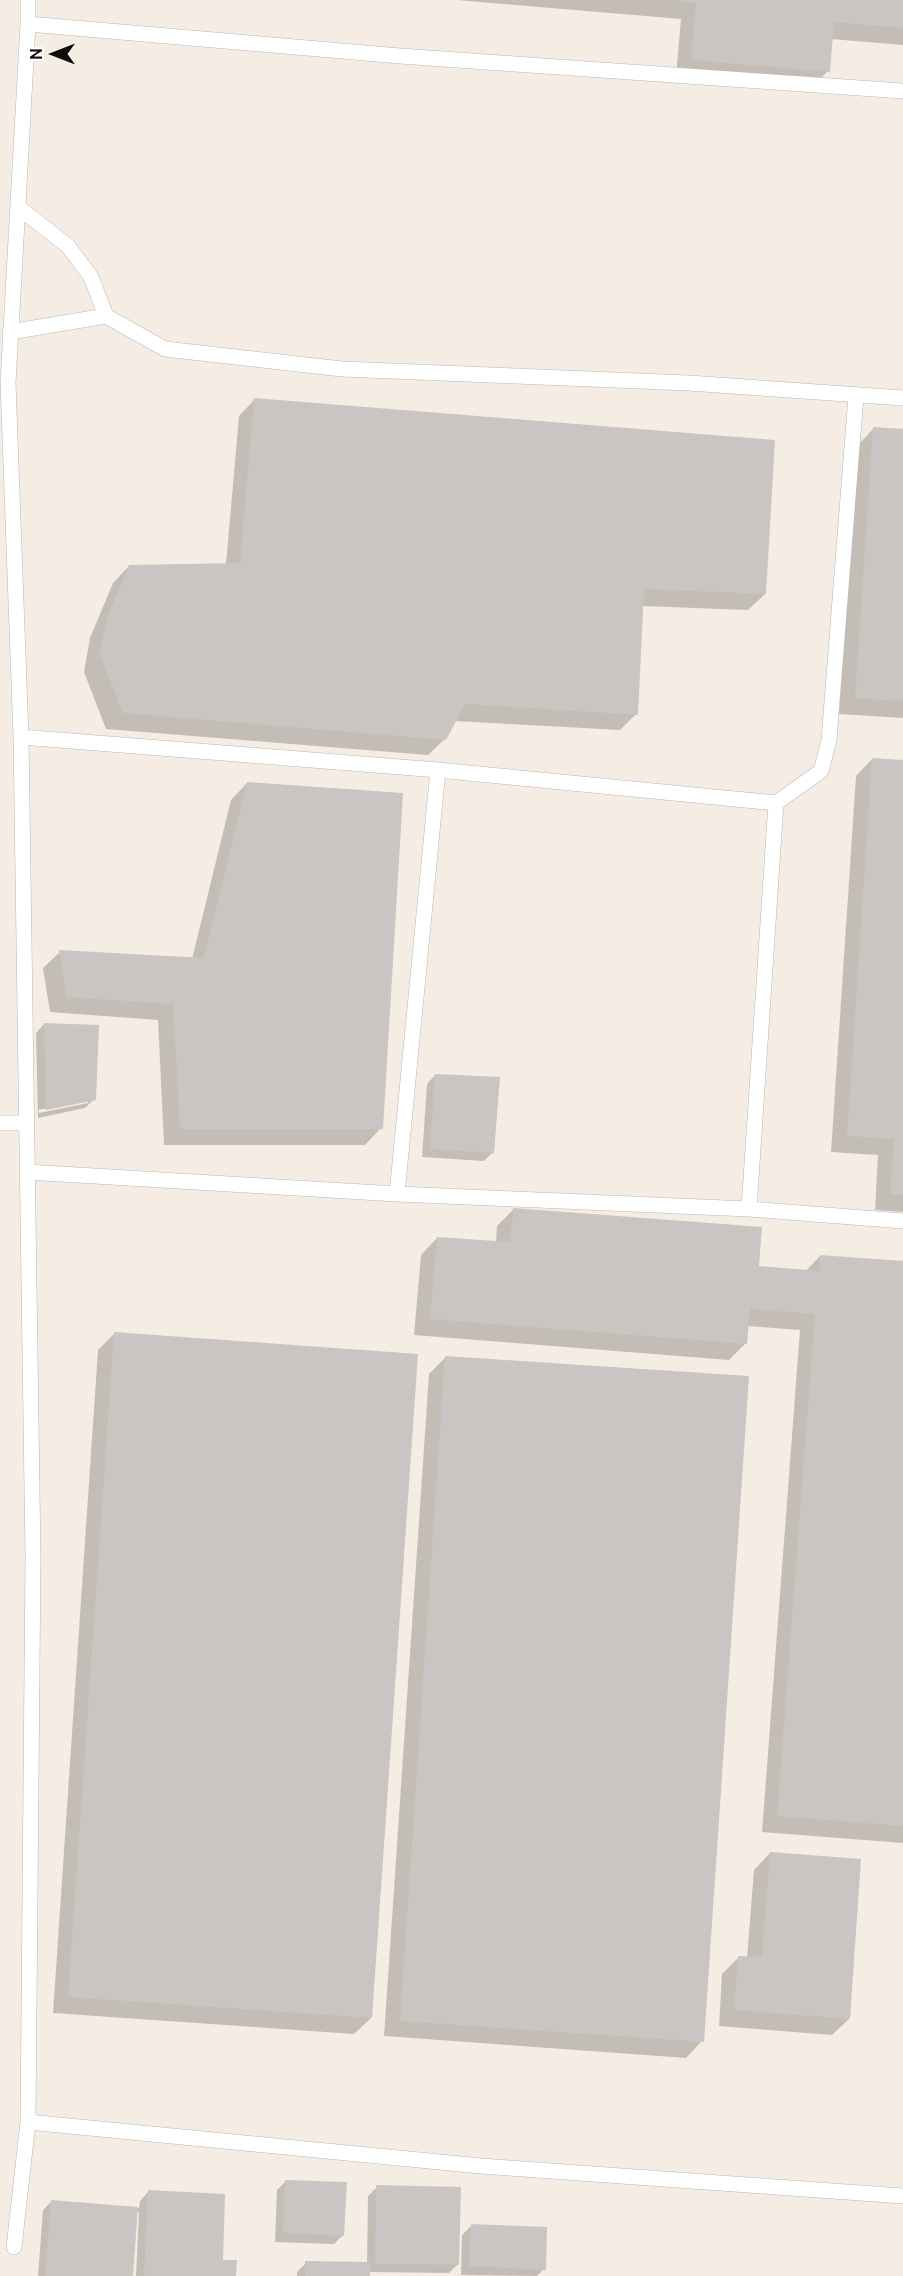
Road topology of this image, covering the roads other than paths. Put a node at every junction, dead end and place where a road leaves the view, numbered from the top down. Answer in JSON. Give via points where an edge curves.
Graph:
{"nodes":[{"id":1,"x":28,"y":0,"type":"edge"},
{"id":2,"x":28,"y":24,"type":"junction"},
{"id":3,"x":903,"y":91,"type":"edge"},
{"id":4,"x":18,"y":207,"type":"junction"},
{"id":5,"x":106,"y":316,"type":"junction"},
{"id":6,"x":10,"y":332,"type":"junction"},
{"id":7,"x":856,"y":396,"type":"junction"},
{"id":8,"x":903,"y":398,"type":"edge"},
{"id":9,"x":7,"y":560,"type":"edge"},
{"id":10,"x":21,"y":737,"type":"junction"},
{"id":11,"x":438,"y":770,"type":"junction"},
{"id":12,"x":776,"y":803,"type":"junction"},
{"id":13,"x":0,"y":1123,"type":"edge"},
{"id":14,"x":26,"y":1123,"type":"junction"},
{"id":15,"x":27,"y":1172,"type":"junction"},
{"id":16,"x":398,"y":1194,"type":"junction"},
{"id":17,"x":749,"y":1209,"type":"junction"},
{"id":18,"x":903,"y":1221,"type":"edge"},
{"id":19,"x":28,"y":2122,"type":"junction"},
{"id":20,"x":903,"y":2196,"type":"edge"},
{"id":21,"x":14,"y":2247,"type":"dead end"}],
"edges":[{"from":1,"to":2,"type":"lane"},
{"from":2,"to":3,"type":"lane","via":[[400,56]]},
{"from":2,"to":4,"type":"lane"},
{"from":4,"to":5,"type":"lane","via":[[68,246],[91,277]]},
{"from":4,"to":6,"type":"lane"},
{"from":5,"to":6,"type":"lane"},
{"from":5,"to":7,"type":"lane","via":[[165,349],[330,368],[689,383]]},
{"from":6,"to":9,"type":"lane"},
{"from":7,"to":8,"type":"lane"},
{"from":7,"to":12,"type":"lane","via":[[829,740],[821,771]]},
{"from":9,"to":10,"type":"lane"},
{"from":10,"to":11,"type":"lane"},
{"from":10,"to":14,"type":"lane"},
{"from":11,"to":12,"type":"lane"},
{"from":11,"to":16,"type":"lane"},
{"from":12,"to":17,"type":"lane"},
{"from":13,"to":14,"type":"lane"},
{"from":14,"to":15,"type":"lane"},
{"from":15,"to":16,"type":"lane"},
{"from":15,"to":19,"type":"lane","via":[[33,1557]]},
{"from":16,"to":17,"type":"lane"},
{"from":17,"to":18,"type":"lane"},
{"from":19,"to":20,"type":"lane","via":[[481,2166]]},
{"from":19,"to":21,"type":"lane"}]}
